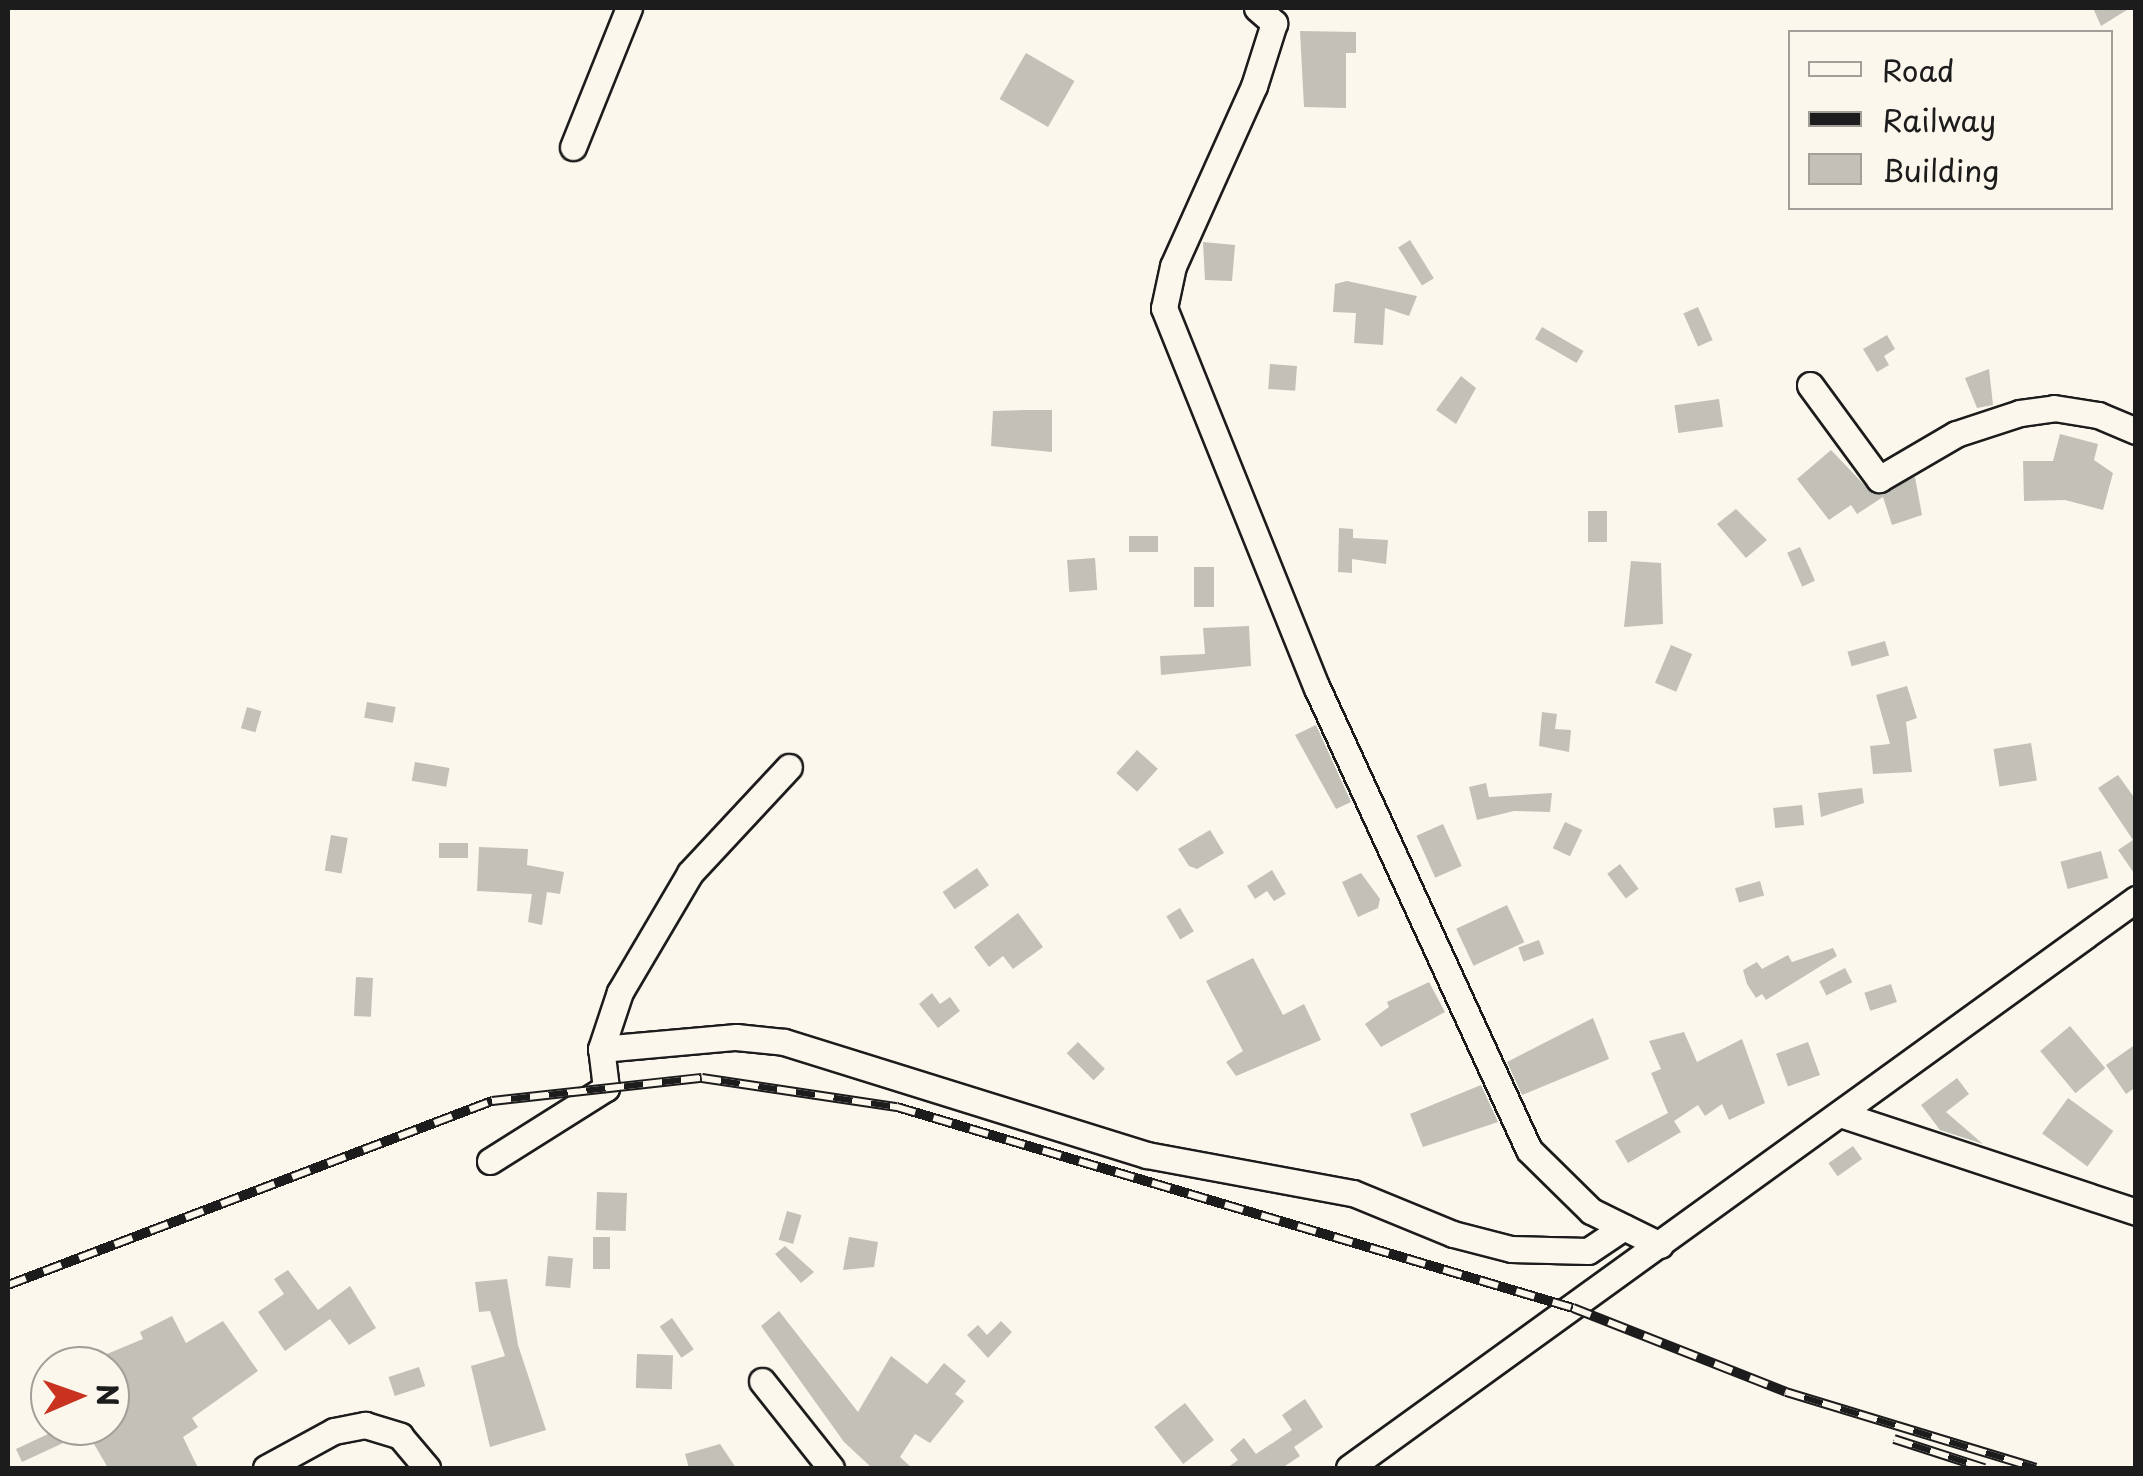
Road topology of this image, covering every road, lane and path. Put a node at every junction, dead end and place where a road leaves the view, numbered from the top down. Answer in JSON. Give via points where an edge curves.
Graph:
{"nodes":[{"id":1,"x":629,"y":8,"type":"edge"},
{"id":2,"x":1257,"y":8,"type":"edge"},
{"id":3,"x":573,"y":147,"type":"dead end"},
{"id":4,"x":1810,"y":385,"type":"dead end"},
{"id":5,"x":2136,"y":431,"type":"edge"},
{"id":6,"x":789,"y":767,"type":"dead end"},
{"id":7,"x":2136,"y":899,"type":"edge"},
{"id":8,"x":601,"y":1049,"type":"junction"},
{"id":9,"x":1840,"y":1114,"type":"junction"},
{"id":10,"x":490,"y":1162,"type":"dead end"},
{"id":11,"x":2136,"y":1212,"type":"edge"},
{"id":12,"x":1624,"y":1227,"type":"junction"},
{"id":13,"x":1660,"y":1244,"type":"junction"},
{"id":14,"x":762,"y":1381,"type":"dead end"},
{"id":15,"x":266,"y":1468,"type":"edge"},
{"id":16,"x":427,"y":1468,"type":"edge"},
{"id":17,"x":831,"y":1468,"type":"edge"},
{"id":18,"x":1349,"y":1468,"type":"edge"}],
"edges":[{"from":1,"to":3,"type":"street"},
{"from":2,"to":12,"type":"street","via":[[1274,23],[1254,86],[1172,266],[1164,308],[1317,688],[1529,1150],[1590,1211]]},
{"from":4,"to":5,"type":"street","via":[[1879,480],[1956,434],[2020,413],[2054,408],[2098,415]]},
{"from":6,"to":8,"type":"street","via":[[690,872],[620,992]]},
{"from":7,"to":9,"type":"street"},
{"from":8,"to":10,"type":"street","via":[[606,1088]]},
{"from":8,"to":12,"type":"street","via":[[736,1038],[784,1042],[1147,1155],[1353,1193],[1453,1234],[1511,1249],[1588,1250]]},
{"from":9,"to":11,"type":"street"},
{"from":9,"to":13,"type":"street"},
{"from":12,"to":13,"type":"street"},
{"from":13,"to":18,"type":"street"},
{"from":14,"to":17,"type":"street"},
{"from":15,"to":16,"type":"street","via":[[334,1431],[365,1426],[400,1436]]}]}
